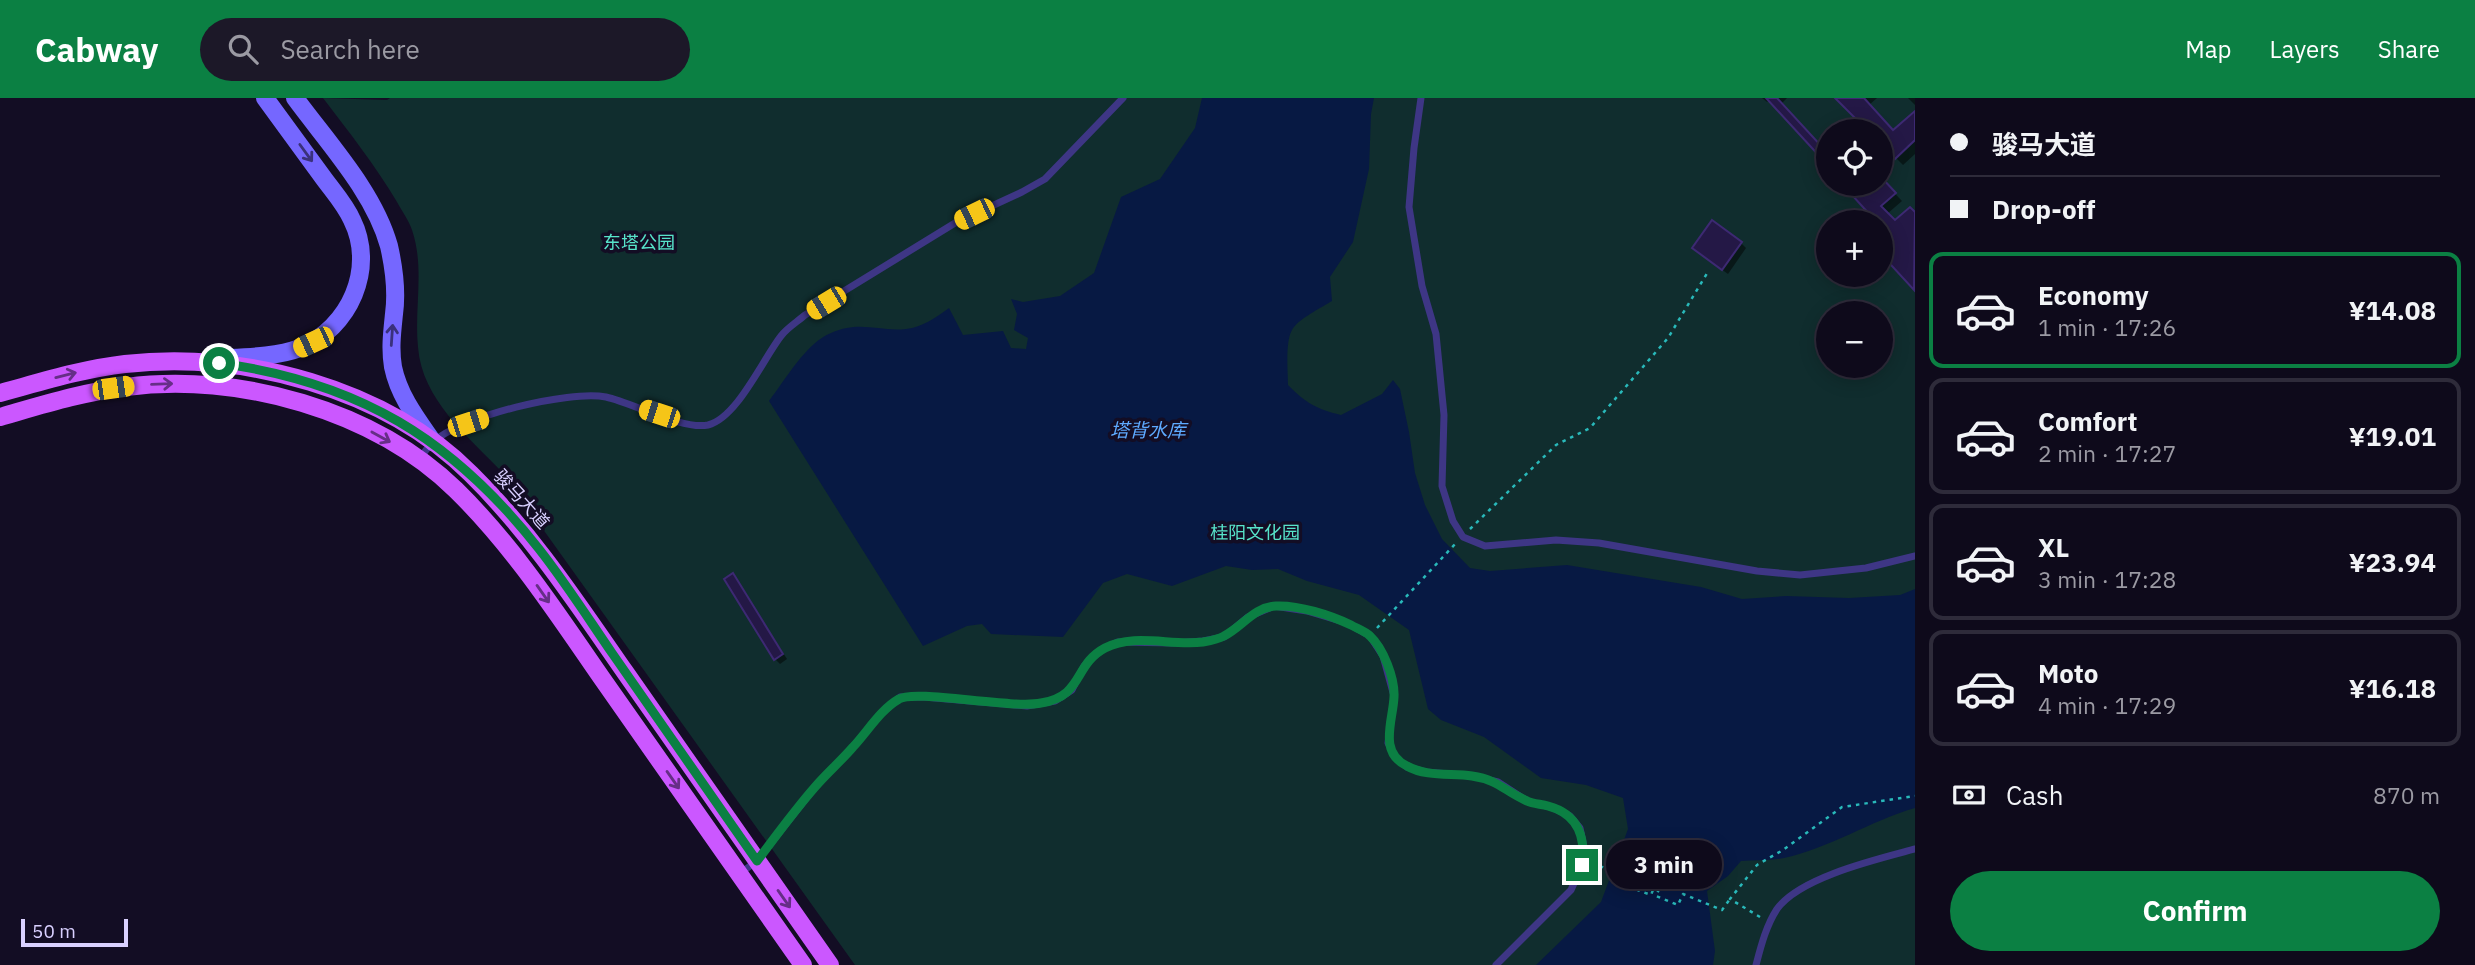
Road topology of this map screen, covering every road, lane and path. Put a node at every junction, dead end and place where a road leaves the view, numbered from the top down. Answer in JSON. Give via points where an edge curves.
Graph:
{"nodes":[{"id":1,"x":265,"y":98,"type":"edge"},
{"id":2,"x":295,"y":98,"type":"edge"},
{"id":3,"x":1123,"y":98,"type":"edge"},
{"id":4,"x":1421,"y":98,"type":"edge"},
{"id":5,"x":1709,"y":270,"type":"dead end"},
{"id":6,"x":188,"y":361,"type":"junction"},
{"id":7,"x":0,"y":393,"type":"edge"},
{"id":8,"x":0,"y":416,"type":"edge"},
{"id":9,"x":433,"y":442,"type":"junction"},
{"id":10,"x":419,"y":460,"type":"junction"},
{"id":11,"x":1462,"y":536,"type":"junction"},
{"id":12,"x":1915,"y":556,"type":"edge"},
{"id":13,"x":1370,"y":636,"type":"junction"},
{"id":14,"x":1915,"y":796,"type":"edge"},
{"id":15,"x":1915,"y":849,"type":"edge"},
{"id":16,"x":1583,"y":859,"type":"junction"},
{"id":17,"x":757,"y":861,"type":"junction"},
{"id":18,"x":739,"y":874,"type":"junction"},
{"id":19,"x":1730,"y":899,"type":"junction"},
{"id":20,"x":1770,"y":923,"type":"junction"},
{"id":21,"x":803,"y":965,"type":"edge"},
{"id":22,"x":830,"y":965,"type":"edge"},
{"id":23,"x":1496,"y":965,"type":"edge"},
{"id":24,"x":1756,"y":965,"type":"edge"}],
"edges":[{"from":1,"to":6,"type":"main road","one_way":true,"via":[[353,222],[360,247],[357,287],[336,324],[313,342],[271,354]]},
{"from":9,"to":2,"type":"main road","one_way":true,"via":[[402,394],[393,368],[394,280],[383,228],[367,196]]},
{"from":3,"to":9,"type":"lane","via":[[1045,179],[955,223],[797,321],[782,333],[718,421],[697,426],[606,397],[582,396],[486,417]]},
{"from":4,"to":11,"type":"lane","via":[[1409,207],[1422,286],[1436,334],[1444,415],[1442,486]]},
{"from":5,"to":11,"type":"path","via":[[1668,338],[1590,428],[1556,444]]},
{"from":7,"to":6,"type":"main road","name":"骏马大道","one_way":true,"via":[[95,368]]},
{"from":6,"to":9,"type":"main road","name":"骏马大道","via":[[250,367],[306,381],[384,412]]},
{"from":8,"to":10,"type":"main road","one_way":true,"via":[[108,389],[158,384],[216,386],[272,395],[324,411]]},
{"from":9,"to":10,"type":"lane"},
{"from":9,"to":17,"type":"main road","name":"骏马大道","via":[[469,472],[539,549]]},
{"from":10,"to":18,"type":"main road","one_way":true,"via":[[454,488],[521,563]]},
{"from":11,"to":12,"type":"lane","via":[[1485,546],[1556,540],[1599,543],[1800,575],[1866,568]]},
{"from":11,"to":13,"type":"path"},
{"from":13,"to":16,"type":"lane","via":[[1390,676],[1394,696],[1388,743],[1395,757],[1426,772],[1498,782],[1529,802],[1570,816],[1580,828]]},
{"from":13,"to":17,"type":"lane","via":[[1307,611],[1274,606],[1248,617],[1224,637],[1175,643],[1118,642],[1101,650],[1084,666],[1072,690],[1055,701],[1027,706],[900,697],[815,787]]},
{"from":14,"to":19,"type":"path","via":[[1842,807],[1757,865]]},
{"from":15,"to":20,"type":"lane","via":[[1823,877],[1778,908]]},
{"from":16,"to":19,"type":"path","via":[[1632,879],[1629,887],[1651,895],[1655,885],[1660,887],[1656,896],[1678,905],[1683,894],[1722,910]]},
{"from":16,"to":23,"type":"lane","via":[[1571,890]]},
{"from":17,"to":18,"type":"lane"},
{"from":17,"to":22,"type":"main road","name":"骏马大道","one_way":true},
{"from":18,"to":21,"type":"main road"},
{"from":19,"to":20,"type":"path"},
{"from":20,"to":24,"type":"lane"}]}
